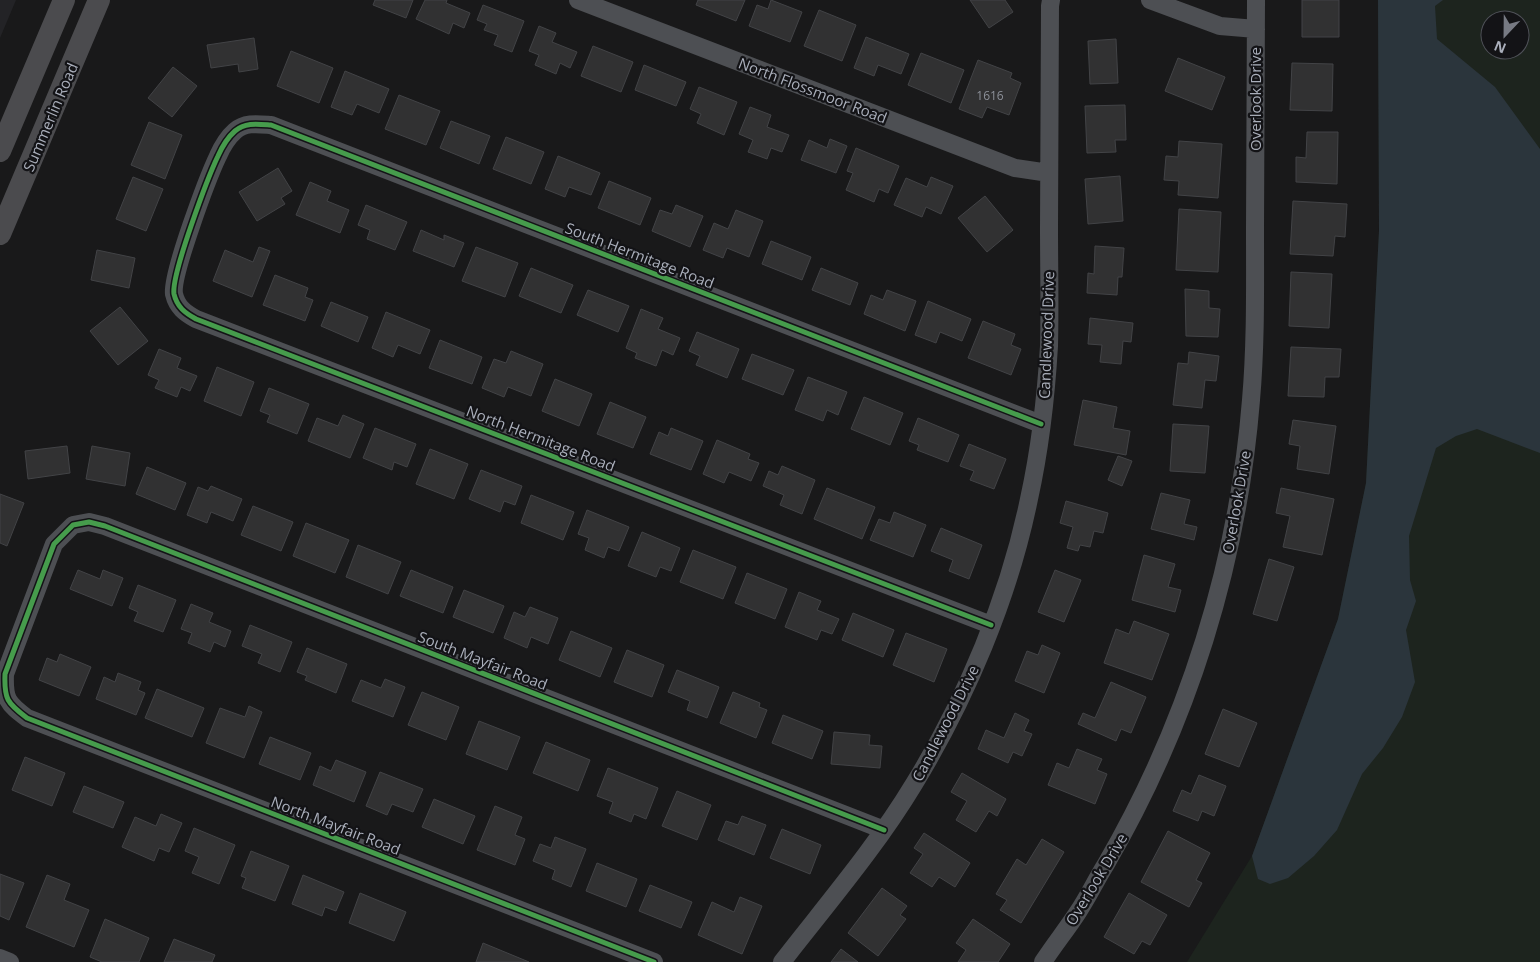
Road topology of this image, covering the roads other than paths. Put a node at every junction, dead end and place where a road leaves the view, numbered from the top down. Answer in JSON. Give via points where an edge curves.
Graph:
{"nodes":[{"id":1,"x":64,"y":0,"type":"edge"},
{"id":2,"x":100,"y":0,"type":"edge"},
{"id":3,"x":578,"y":0,"type":"edge"},
{"id":4,"x":1051,"y":0,"type":"edge"},
{"id":5,"x":1150,"y":0,"type":"edge"},
{"id":6,"x":1256,"y":0,"type":"edge"},
{"id":7,"x":1256,"y":29,"type":"junction"},
{"id":8,"x":231,"y":136,"type":"joint"},
{"id":9,"x":0,"y":151,"type":"edge"},
{"id":10,"x":1049,"y":174,"type":"junction"},
{"id":11,"x":0,"y":234,"type":"edge"},
{"id":12,"x":1041,"y":424,"type":"junction"},
{"id":13,"x":72,"y":525,"type":"joint"},
{"id":14,"x":991,"y":625,"type":"junction"},
{"id":15,"x":884,"y":830,"type":"junction"},
{"id":16,"x":0,"y":958,"type":"edge"},
{"id":17,"x":10,"y":962,"type":"edge"},
{"id":18,"x":654,"y":962,"type":"edge"},
{"id":19,"x":782,"y":962,"type":"edge"},
{"id":20,"x":1043,"y":962,"type":"edge"}],
"edges":[{"from":1,"to":9,"type":"main road"},
{"from":2,"to":11,"type":"main road","name":"Summerlin Road"},
{"from":3,"to":10,"type":"street","name":"North Flossmoor Road","via":[[1016,168]]},
{"from":4,"to":10,"type":"street","name":"Candlewood Drive"},
{"from":5,"to":7,"type":"street","via":[[1220,26]]},
{"from":6,"to":7,"type":"street","name":"Overlook Drive"},
{"from":7,"to":20,"type":"street","name":"Overlook Drive","via":[[1255,337],[1252,400],[1232,540],[1203,647],[1148,786],[1079,911]]},
{"from":8,"to":12,"type":"street","name":"South Hermitage Road","via":[[252,123],[271,125]]},
{"from":8,"to":14,"type":"street","name":"North Hermitage Road","via":[[217,158],[180,258],[174,294],[181,310],[196,319]]},
{"from":10,"to":12,"type":"street","name":"Candlewood Drive","via":[[1049,343]]},
{"from":12,"to":14,"type":"street","name":"Candlewood Drive","via":[[1025,518]]},
{"from":13,"to":15,"type":"street","name":"South Mayfair Road","via":[[89,522],[105,526]]},
{"from":13,"to":18,"type":"street","name":"North Mayfair Road","via":[[54,544],[5,674],[4,692],[12,707],[44,725]]},
{"from":14,"to":15,"type":"street","name":"Candlewood Drive","via":[[941,736]]},
{"from":15,"to":19,"type":"street","name":"Candlewood Drive"},
{"from":16,"to":17,"type":"street"}]}
